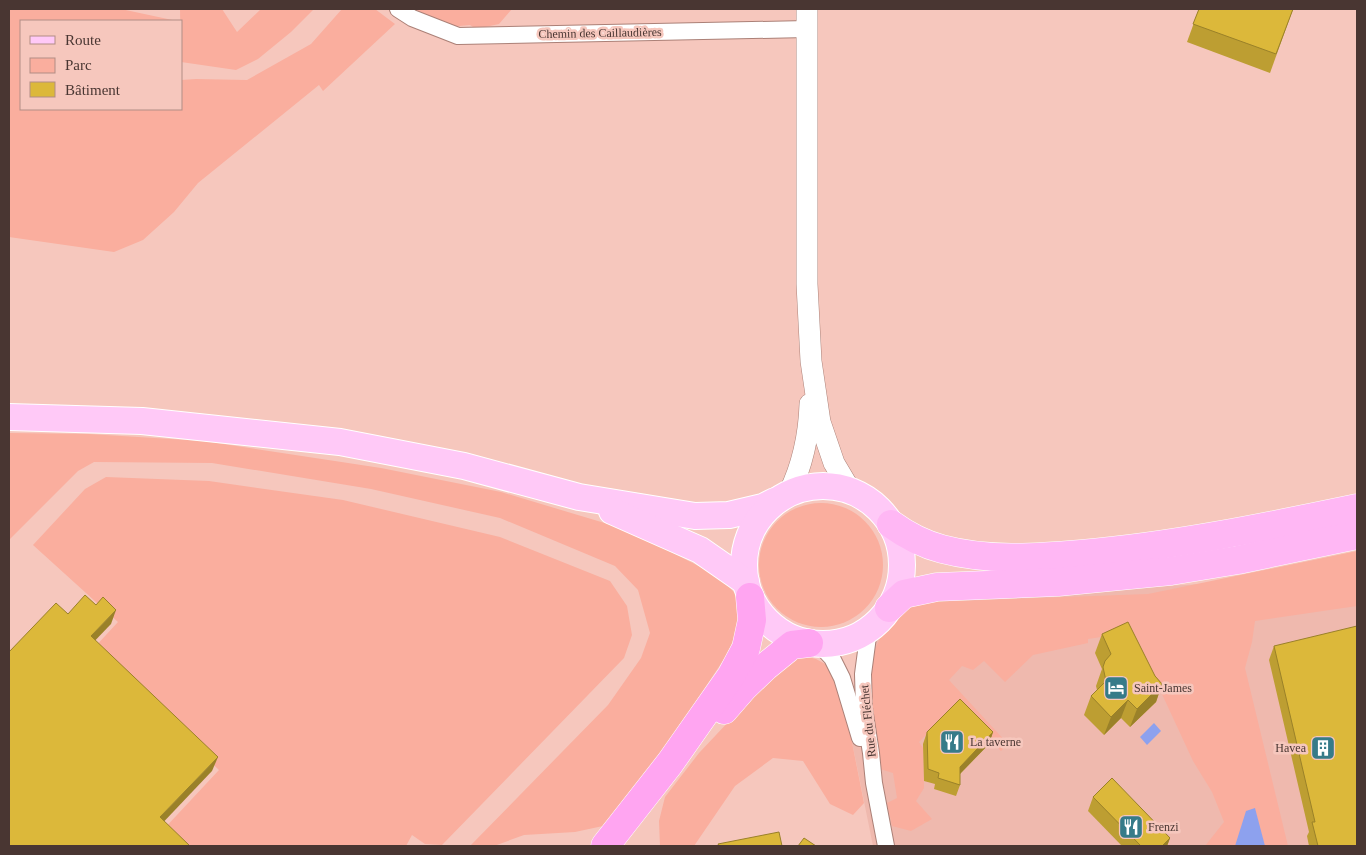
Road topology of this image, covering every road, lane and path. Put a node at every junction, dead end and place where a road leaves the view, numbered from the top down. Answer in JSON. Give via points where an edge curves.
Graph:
{"nodes":[{"id":1,"x":398,"y":9,"type":"edge"},
{"id":2,"x":807,"y":19,"type":"edge"},
{"id":3,"x":811,"y":361,"type":"junction"},
{"id":4,"x":9,"y":417,"type":"edge"},
{"id":5,"x":850,"y":490,"type":"junction"},
{"id":6,"x":580,"y":497,"type":"junction"},
{"id":7,"x":782,"y":497,"type":"junction"},
{"id":8,"x":1357,"y":508,"type":"edge"},
{"id":9,"x":891,"y":524,"type":"junction"},
{"id":10,"x":1357,"y":535,"type":"edge"},
{"id":11,"x":748,"y":589,"type":"junction"},
{"id":12,"x":889,"y":608,"type":"junction"},
{"id":13,"x":869,"y":629,"type":"junction"},
{"id":14,"x":814,"y":643,"type":"junction"},
{"id":15,"x":874,"y":783,"type":"junction"},
{"id":16,"x":605,"y":846,"type":"edge"},
{"id":17,"x":629,"y":846,"type":"edge"},
{"id":18,"x":886,"y":846,"type":"edge"}],
"edges":[{"from":1,"to":2,"type":"street","name":"Chemin des Caillaudières","via":[[458,36]]},
{"from":2,"to":3,"type":"street","via":[[807,284]]},
{"from":3,"to":5,"type":"street","via":[[820,422],[834,463]]},
{"from":3,"to":7,"type":"street","via":[[809,422],[802,461]]},
{"from":4,"to":6,"type":"main road","via":[[142,420],[340,442],[464,466]]},
{"from":5,"to":7,"type":"main road","via":[[830,485],[809,486]]},
{"from":5,"to":9,"type":"main road","via":[[866,498]]},
{"from":6,"to":7,"type":"main road","via":[[695,516],[729,515]]},
{"from":6,"to":11,"type":"main road","via":[[700,550]]},
{"from":7,"to":11,"type":"main road","via":[[760,517],[749,537],[744,559]]},
{"from":8,"to":9,"type":"highway","via":[[1245,532],[1151,547],[1040,556],[959,553],[924,543]]},
{"from":9,"to":12,"type":"main road","via":[[899,544],[902,566],[898,588]]},
{"from":10,"to":12,"type":"highway","via":[[1238,560],[1171,570],[1058,582],[937,587],[904,594]]},
{"from":11,"to":14,"type":"main road","via":[[760,613],[774,627],[791,637]]},
{"from":11,"to":16,"type":"highway","via":[[752,620],[746,648],[670,763]]},
{"from":12,"to":13,"type":"main road"},
{"from":13,"to":14,"type":"main road","via":[[839,642]]},
{"from":13,"to":15,"type":"street","name":"Rue du Fléchet","via":[[863,674],[864,708]]},
{"from":14,"to":15,"type":"street","name":"Rue du Fléchet","via":[[832,658],[842,678]]},
{"from":14,"to":17,"type":"highway","via":[[792,645],[744,687],[700,738]]},
{"from":15,"to":18,"type":"street","name":"Rue du Fléchet"}]}
